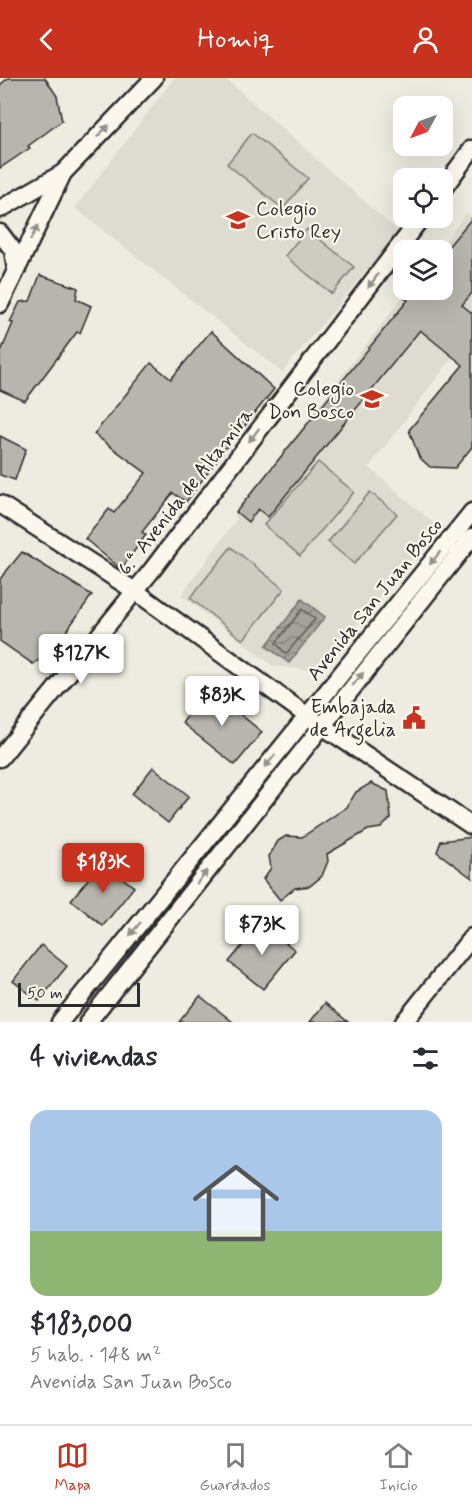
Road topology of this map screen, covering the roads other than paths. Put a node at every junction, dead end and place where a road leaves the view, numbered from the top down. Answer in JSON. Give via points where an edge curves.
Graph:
{"nodes":[{"id":1,"x":154,"y":78,"type":"edge"},
{"id":2,"x":472,"y":149,"type":"edge"},
{"id":3,"x":63,"y":173,"type":"junction"},
{"id":4,"x":453,"y":175,"type":"edge"},
{"id":5,"x":0,"y":209,"type":"edge"},
{"id":6,"x":413,"y":228,"type":"edge"},
{"id":7,"x":0,"y":233,"type":"edge"},
{"id":8,"x":16,"y":270,"type":"junction"},
{"id":9,"x":0,"y":304,"type":"edge"},
{"id":10,"x":0,"y":504,"type":"edge"},
{"id":11,"x":472,"y":512,"type":"edge"},
{"id":12,"x":472,"y":537,"type":"edge"},
{"id":13,"x":135,"y":591,"type":"junction"},
{"id":14,"x":306,"y":715,"type":"junction"},
{"id":15,"x":321,"y":725,"type":"junction"},
{"id":16,"x":0,"y":758,"type":"edge"},
{"id":17,"x":472,"y":826,"type":"edge"},
{"id":18,"x":472,"y":937,"type":"edge"},
{"id":19,"x":60,"y":1022,"type":"edge"},
{"id":20,"x":88,"y":1022,"type":"edge"},
{"id":21,"x":404,"y":1022,"type":"edge"}],
"edges":[{"from":3,"to":1,"type":"street","one_way":true},
{"from":2,"to":4,"type":"street"},
{"from":3,"to":5,"type":"street"},
{"from":8,"to":3,"type":"street","one_way":true},
{"from":6,"to":13,"type":"street","name":"6.ª Avenida de Altamira","one_way":true},
{"from":7,"to":8,"type":"street","via":[[13,250]]},
{"from":8,"to":9,"type":"street"},
{"from":10,"to":13,"type":"street"},
{"from":11,"to":14,"type":"street","name":"Avenida San Juan Bosco","one_way":true},
{"from":15,"to":12,"type":"street","name":"Avenida San Juan Bosco","one_way":true},
{"from":13,"to":14,"type":"street"},
{"from":13,"to":16,"type":"street","name":"6.ª Avenida de Altamira"},
{"from":14,"to":15,"type":"street"},
{"from":14,"to":19,"type":"street","name":"Avenida San Juan Bosco","one_way":true},
{"from":15,"to":17,"type":"street"},
{"from":20,"to":15,"type":"street","name":"Avenida San Juan Bosco","one_way":true},
{"from":18,"to":21,"type":"street"}]}
